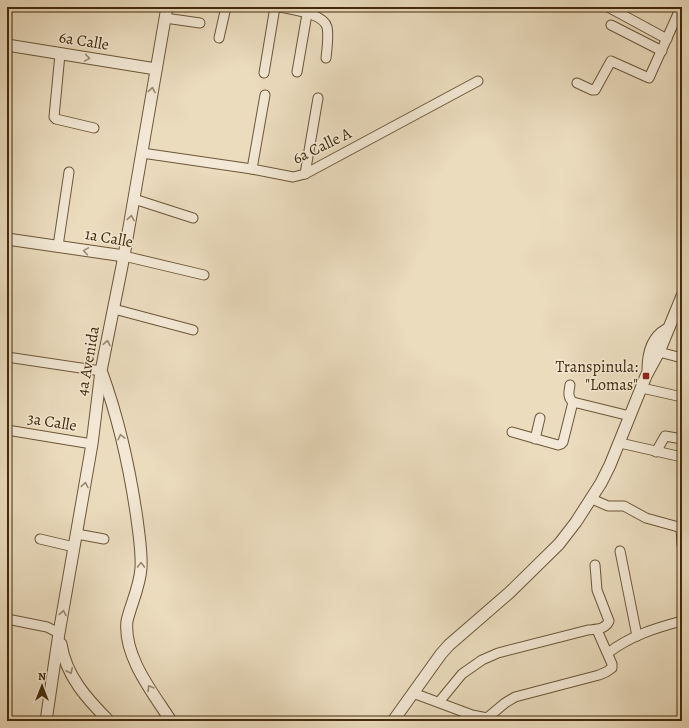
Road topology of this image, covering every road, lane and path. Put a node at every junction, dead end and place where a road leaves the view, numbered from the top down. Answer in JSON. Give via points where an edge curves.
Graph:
{"nodes":[{"id":1,"x":226,"y":7,"type":"edge"},
{"id":2,"x":275,"y":7,"type":"edge"},
{"id":3,"x":280,"y":7,"type":"edge"},
{"id":4,"x":608,"y":7,"type":"edge"},
{"id":5,"x":679,"y":8,"type":"edge"},
{"id":6,"x":166,"y":12,"type":"edge"},
{"id":7,"x":307,"y":14,"type":"junction"},
{"id":8,"x":200,"y":24,"type":"dead end"},
{"id":9,"x":610,"y":25,"type":"dead end"},
{"id":10,"x":219,"y":38,"type":"dead end"},
{"id":11,"x":667,"y":39,"type":"junction"},
{"id":12,"x":7,"y":45,"type":"edge"},
{"id":13,"x":662,"y":51,"type":"junction"},
{"id":14,"x":60,"y":54,"type":"junction"},
{"id":15,"x":326,"y":58,"type":"dead end"},
{"id":16,"x":156,"y":69,"type":"junction"},
{"id":17,"x":297,"y":72,"type":"dead end"},
{"id":18,"x":264,"y":73,"type":"dead end"},
{"id":19,"x":478,"y":81,"type":"dead end"},
{"id":20,"x":577,"y":82,"type":"dead end"},
{"id":21,"x":265,"y":95,"type":"dead end"},
{"id":22,"x":318,"y":98,"type":"dead end"},
{"id":23,"x":94,"y":128,"type":"dead end"},
{"id":24,"x":142,"y":152,"type":"junction"},
{"id":25,"x":252,"y":169,"type":"junction"},
{"id":26,"x":69,"y":172,"type":"dead end"},
{"id":27,"x":305,"y":174,"type":"junction"},
{"id":28,"x":134,"y":199,"type":"junction"},
{"id":29,"x":193,"y":218,"type":"dead end"},
{"id":30,"x":7,"y":239,"type":"edge"},
{"id":31,"x":58,"y":246,"type":"junction"},
{"id":32,"x":124,"y":256,"type":"junction"},
{"id":33,"x":204,"y":275,"type":"dead end"},
{"id":34,"x":682,"y":296,"type":"edge"},
{"id":35,"x":114,"y":308,"type":"junction"},
{"id":36,"x":678,"y":317,"type":"edge"},
{"id":37,"x":667,"y":329,"type":"junction"},
{"id":38,"x":193,"y":330,"type":"dead end"},
{"id":39,"x":659,"y":352,"type":"junction"},
{"id":40,"x":7,"y":357,"type":"edge"},
{"id":41,"x":682,"y":358,"type":"edge"},
{"id":42,"x":102,"y":371,"type":"junction"},
{"id":43,"x":648,"y":373,"type":"junction"},
{"id":44,"x":570,"y":385,"type":"dead end"},
{"id":45,"x":642,"y":388,"type":"junction"},
{"id":46,"x":682,"y":397,"type":"edge"},
{"id":47,"x":572,"y":402,"type":"junction"},
{"id":48,"x":630,"y":416,"type":"junction"},
{"id":49,"x":540,"y":418,"type":"dead end"},
{"id":50,"x":7,"y":430,"type":"edge"},
{"id":51,"x":512,"y":432,"type":"dead end"},
{"id":52,"x":535,"y":439,"type":"junction"},
{"id":53,"x":682,"y":439,"type":"edge"},
{"id":54,"x":620,"y":443,"type":"junction"},
{"id":55,"x":92,"y":444,"type":"junction"},
{"id":56,"x":656,"y":452,"type":"junction"},
{"id":57,"x":682,"y":457,"type":"edge"},
{"id":58,"x":592,"y":499,"type":"junction"},
{"id":59,"x":681,"y":528,"type":"edge"},
{"id":60,"x":77,"y":534,"type":"junction"},
{"id":61,"x":40,"y":539,"type":"dead end"},
{"id":62,"x":104,"y":539,"type":"dead end"},
{"id":63,"x":682,"y":545,"type":"edge"},
{"id":64,"x":74,"y":547,"type":"junction"},
{"id":65,"x":620,"y":551,"type":"dead end"},
{"id":66,"x":595,"y":565,"type":"dead end"},
{"id":67,"x":7,"y":619,"type":"edge"},
{"id":68,"x":682,"y":621,"type":"edge"},
{"id":69,"x":597,"y":630,"type":"junction"},
{"id":70,"x":60,"y":633,"type":"junction"},
{"id":71,"x":637,"y":636,"type":"junction"},
{"id":72,"x":608,"y":654,"type":"junction"},
{"id":73,"x":413,"y":693,"type":"junction"},
{"id":74,"x":439,"y":702,"type":"junction"},
{"id":75,"x":46,"y":721,"type":"edge"},
{"id":76,"x":109,"y":721,"type":"edge"},
{"id":77,"x":171,"y":721,"type":"edge"},
{"id":78,"x":392,"y":721,"type":"edge"}],
"edges":[{"from":1,"to":10,"type":"street"},
{"from":2,"to":18,"type":"street"},
{"from":3,"to":7,"type":"street"},
{"from":4,"to":11,"type":"street"},
{"from":5,"to":11,"type":"street"},
{"from":6,"to":8,"type":"street"},
{"from":6,"to":16,"type":"street","name":"4a Avenida"},
{"from":7,"to":15,"type":"street","via":[[322,19],[327,26]]},
{"from":7,"to":17,"type":"street"},
{"from":9,"to":13,"type":"street"},
{"from":11,"to":13,"type":"street"},
{"from":12,"to":14,"type":"street","name":"6a Calle"},
{"from":13,"to":20,"type":"street","via":[[649,78],[612,61],[595,90]]},
{"from":14,"to":16,"type":"street","name":"6a Calle","one_way":true},
{"from":14,"to":23,"type":"street","via":[[54,117]]},
{"from":24,"to":16,"type":"street","name":"4a Avenida","one_way":true},
{"from":19,"to":27,"type":"street","name":"6a Calle A"},
{"from":21,"to":25,"type":"street"},
{"from":22,"to":27,"type":"street"},
{"from":24,"to":25,"type":"street","name":"6a Calle A"},
{"from":24,"to":28,"type":"street","name":"4a Avenida"},
{"from":25,"to":27,"type":"street","name":"6a Calle A","via":[[293,177]]},
{"from":26,"to":31,"type":"street"},
{"from":28,"to":29,"type":"street"},
{"from":32,"to":28,"type":"street","name":"4a Avenida","one_way":true},
{"from":30,"to":31,"type":"street","name":"1a Calle"},
{"from":32,"to":31,"type":"street","name":"1a Calle","one_way":true},
{"from":32,"to":33,"type":"street","name":"1a Calle"},
{"from":32,"to":35,"type":"street","name":"4a Avenida"},
{"from":34,"to":36,"type":"street"},
{"from":35,"to":38,"type":"street"},
{"from":42,"to":35,"type":"street","name":"4a Avenida","one_way":true},
{"from":36,"to":37,"type":"street"},
{"from":37,"to":39,"type":"street"},
{"from":37,"to":43,"type":"street","via":[[659,335],[651,350]]},
{"from":39,"to":41,"type":"street"},
{"from":39,"to":43,"type":"street"},
{"from":40,"to":42,"type":"street"},
{"from":42,"to":55,"type":"street","name":"4a Avenida"},
{"from":77,"to":42,"type":"street","one_way":true,"via":[[137,665],[128,643],[126,629],[140,574],[140,544],[127,465],[112,400]]},
{"from":43,"to":45,"type":"street"},
{"from":44,"to":47,"type":"street","via":[[569,394]]},
{"from":45,"to":46,"type":"street"},
{"from":45,"to":48,"type":"street"},
{"from":47,"to":48,"type":"street"},
{"from":47,"to":52,"type":"street","via":[[563,443],[558,445]]},
{"from":48,"to":54,"type":"street"},
{"from":49,"to":52,"type":"street"},
{"from":50,"to":55,"type":"street","name":"3a Calle"},
{"from":51,"to":52,"type":"street"},
{"from":53,"to":56,"type":"street","via":[[665,436]]},
{"from":54,"to":56,"type":"street"},
{"from":54,"to":58,"type":"street"},
{"from":60,"to":55,"type":"street","name":"4a Avenida","one_way":true},
{"from":56,"to":57,"type":"street"},
{"from":58,"to":59,"type":"street","via":[[609,506],[624,506],[646,518]]},
{"from":58,"to":73,"type":"street","via":[[559,544],[441,654]]},
{"from":59,"to":63,"type":"street"},
{"from":60,"to":62,"type":"street"},
{"from":60,"to":64,"type":"street","name":"4a Avenida"},
{"from":61,"to":64,"type":"street"},
{"from":70,"to":64,"type":"street","name":"4a Avenida","one_way":true},
{"from":65,"to":71,"type":"street"},
{"from":66,"to":69,"type":"street","via":[[597,590],[609,621]]},
{"from":67,"to":70,"type":"street","via":[[47,627]]},
{"from":68,"to":71,"type":"street"},
{"from":69,"to":72,"type":"street"},
{"from":69,"to":74,"type":"street","via":[[588,630],[489,656],[462,674]]},
{"from":70,"to":75,"type":"street","name":"4a Avenida"},
{"from":70,"to":76,"type":"street","one_way":true,"via":[[64,656],[75,681]]},
{"from":71,"to":72,"type":"street","via":[[625,641]]},
{"from":72,"to":74,"type":"street","via":[[612,666],[606,672],[515,697],[487,718]]},
{"from":73,"to":74,"type":"street"},
{"from":73,"to":78,"type":"street"}]}
